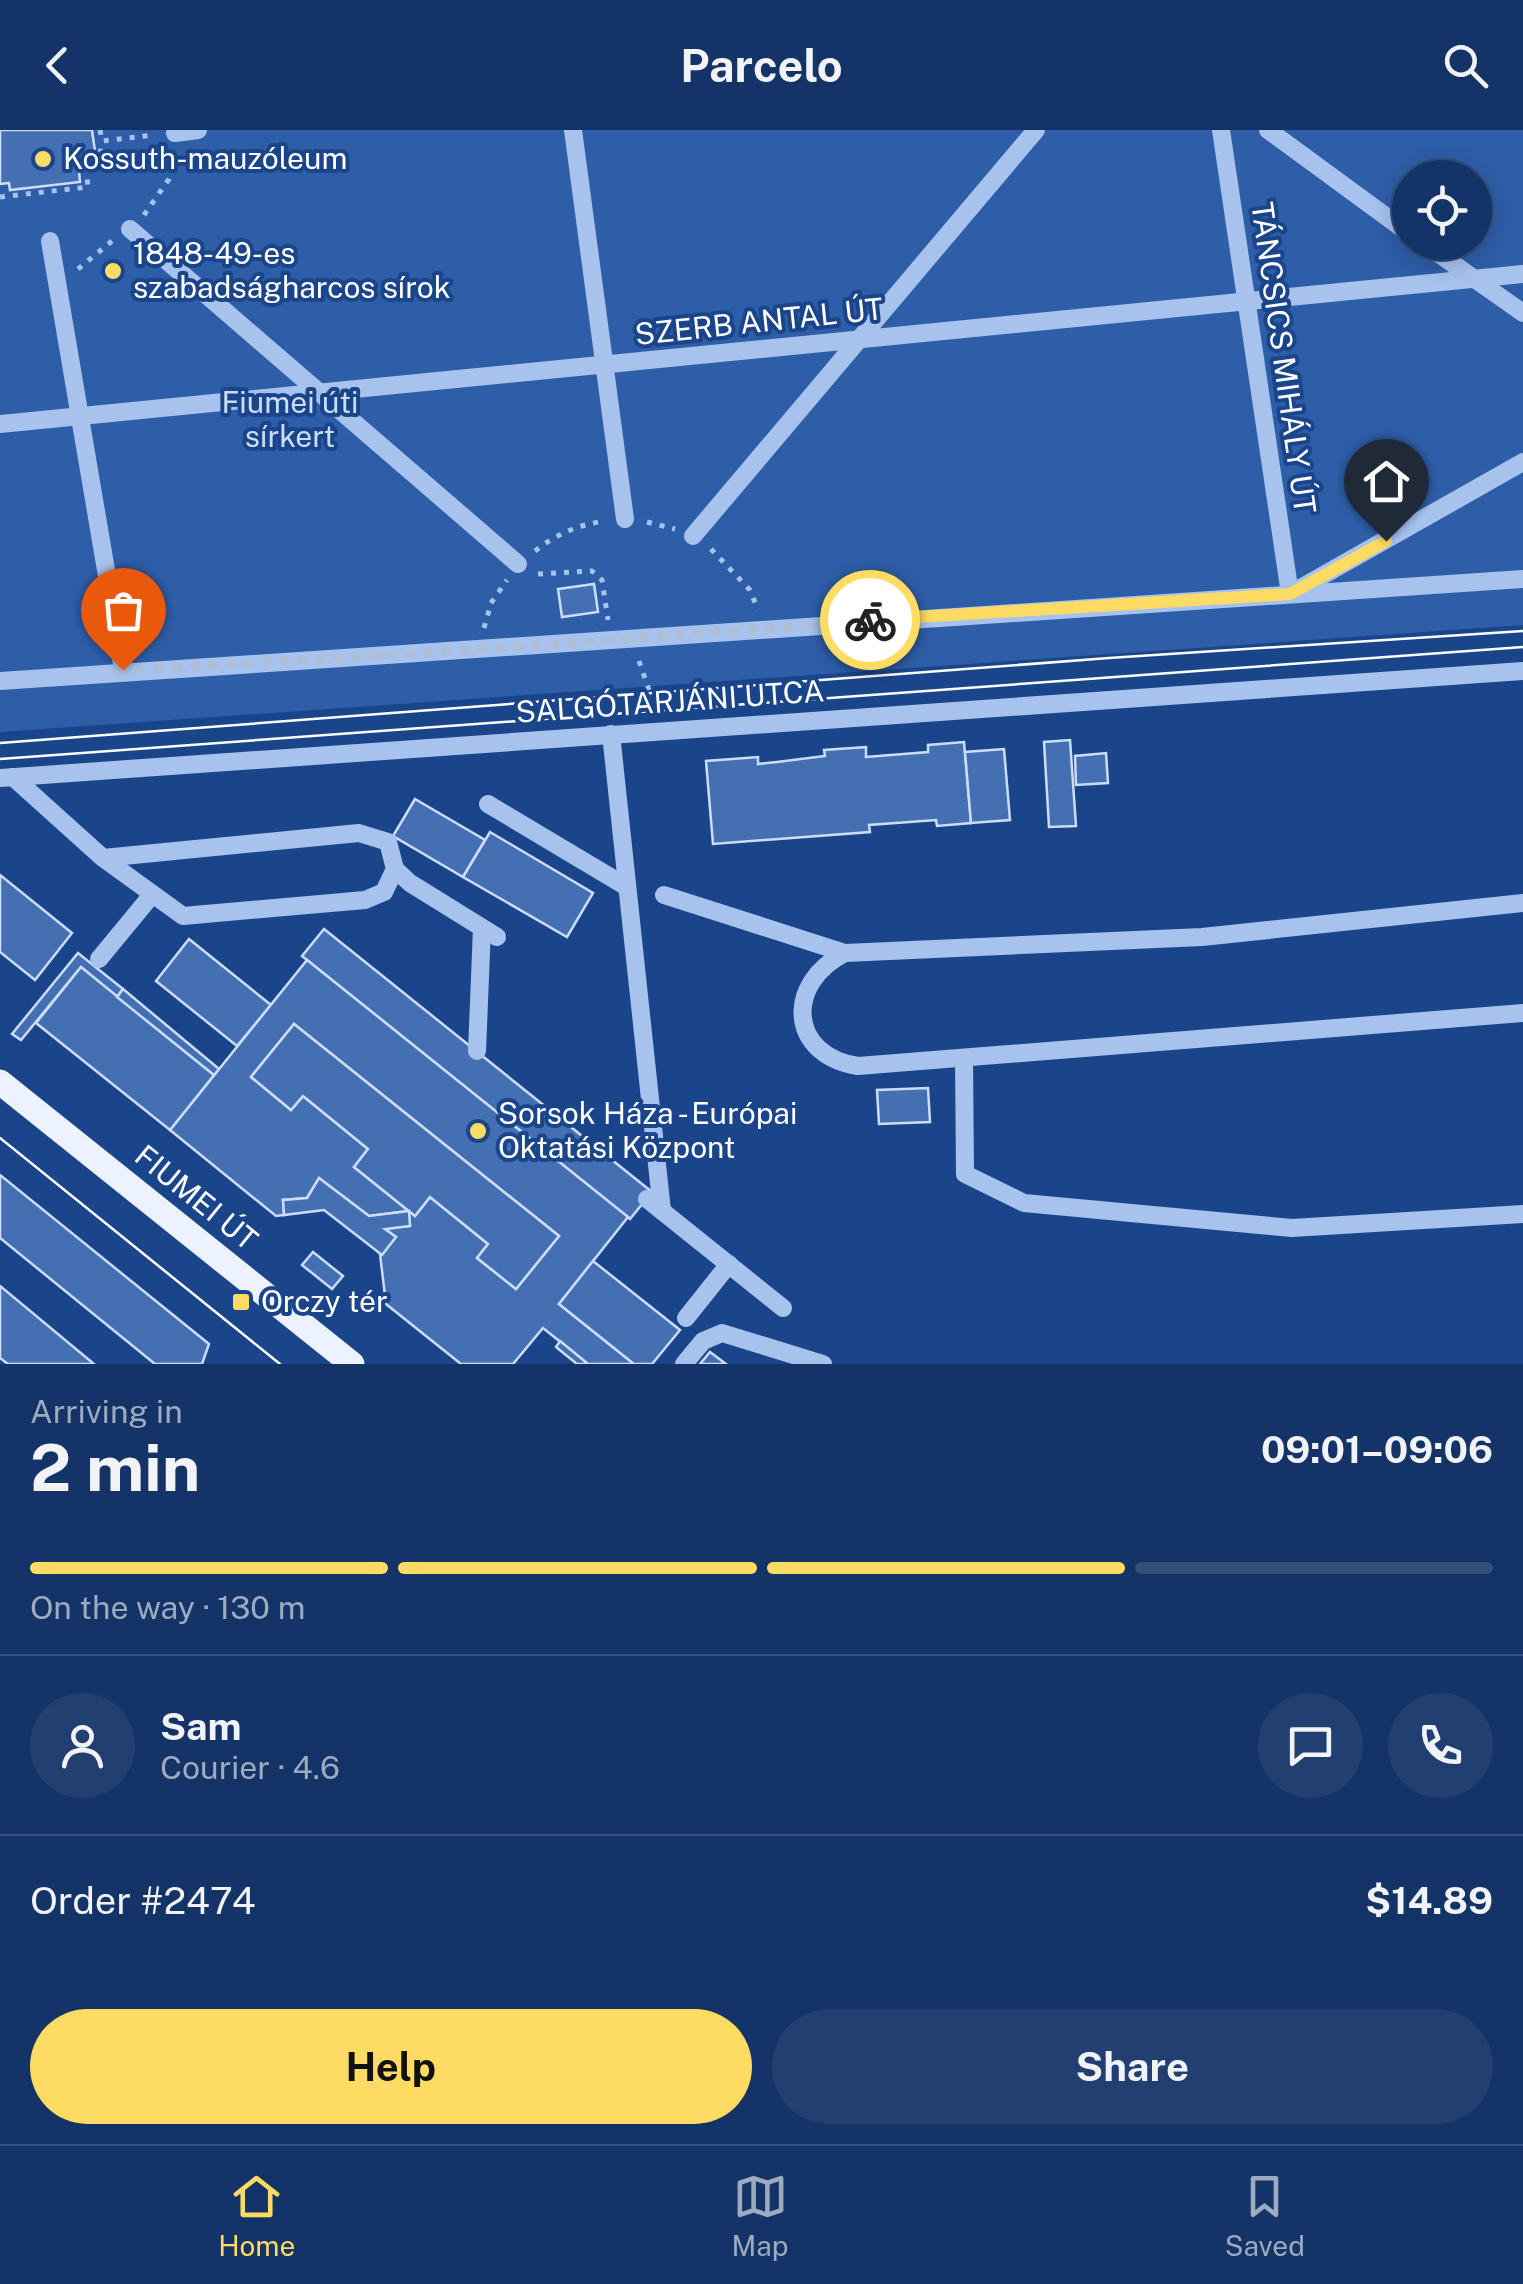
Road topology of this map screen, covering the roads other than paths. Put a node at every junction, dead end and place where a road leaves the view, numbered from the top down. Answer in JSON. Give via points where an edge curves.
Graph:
{"nodes":[{"id":1,"x":198,"y":130,"type":"edge"},
{"id":2,"x":573,"y":130,"type":"edge"},
{"id":3,"x":1036,"y":130,"type":"edge"},
{"id":4,"x":1221,"y":130,"type":"edge"},
{"id":5,"x":1268,"y":130,"type":"edge"},
{"id":6,"x":175,"y":133,"type":"dead end"},
{"id":7,"x":1392,"y":221,"type":"edge"},
{"id":8,"x":130,"y":229,"type":"dead end"},
{"id":9,"x":50,"y":242,"type":"dead end"},
{"id":10,"x":1446,"y":260,"type":"edge"},
{"id":11,"x":1523,"y":274,"type":"edge"},
{"id":12,"x":1472,"y":279,"type":"junction"},
{"id":13,"x":1248,"y":301,"type":"junction"},
{"id":14,"x":1523,"y":312,"type":"edge"},
{"id":15,"x":862,"y":339,"type":"junction"},
{"id":16,"x":605,"y":364,"type":"junction"},
{"id":17,"x":318,"y":393,"type":"junction"},
{"id":18,"x":78,"y":416,"type":"junction"},
{"id":19,"x":0,"y":424,"type":"edge"},
{"id":20,"x":1523,"y":462,"type":"edge"},
{"id":21,"x":625,"y":518,"type":"road end"},
{"id":22,"x":693,"y":536,"type":"road end"},
{"id":23,"x":518,"y":564,"type":"road end"},
{"id":24,"x":1523,"y":579,"type":"edge"},
{"id":25,"x":1290,"y":594,"type":"junction"},
{"id":26,"x":123,"y":670,"type":"junction"},
{"id":27,"x":1523,"y":671,"type":"edge"},
{"id":28,"x":0,"y":681,"type":"edge"},
{"id":29,"x":611,"y":734,"type":"junction"},
{"id":30,"x":6,"y":777,"type":"edge"},
{"id":31,"x":488,"y":804,"type":"dead end"},
{"id":32,"x":103,"y":858,"type":"junction"},
{"id":33,"x":395,"y":868,"type":"junction"},
{"id":34,"x":628,"y":887,"type":"junction"},
{"id":35,"x":664,"y":895,"type":"dead end"},
{"id":36,"x":151,"y":896,"type":"junction"},
{"id":37,"x":1523,"y":903,"type":"edge"},
{"id":38,"x":845,"y":953,"type":"junction"},
{"id":39,"x":100,"y":959,"type":"dead end"},
{"id":40,"x":1523,"y":1012,"type":"edge"},
{"id":41,"x":478,"y":1051,"type":"dead end"},
{"id":42,"x":964,"y":1058,"type":"junction"},
{"id":43,"x":0,"y":1082,"type":"edge"},
{"id":44,"x":647,"y":1198,"type":"dead end"},
{"id":45,"x":662,"y":1211,"type":"junction"},
{"id":46,"x":1523,"y":1214,"type":"edge"},
{"id":47,"x":729,"y":1264,"type":"junction"},
{"id":48,"x":783,"y":1308,"type":"dead end"},
{"id":49,"x":686,"y":1318,"type":"dead end"},
{"id":50,"x":352,"y":1364,"type":"edge"},
{"id":51,"x":684,"y":1364,"type":"edge"},
{"id":52,"x":823,"y":1364,"type":"edge"}],
"edges":[{"from":1,"to":6,"type":"street"},
{"from":2,"to":16,"type":"street"},
{"from":3,"to":15,"type":"street"},
{"from":4,"to":13,"type":"street","name":"TÁNCSICS MIHÁLY ÚT"},
{"from":5,"to":7,"type":"street"},
{"from":8,"to":17,"type":"street"},
{"from":9,"to":18,"type":"street"},
{"from":10,"to":12,"type":"street"},
{"from":11,"to":12,"type":"street","name":"SZERB ANTAL ÚT"},
{"from":12,"to":13,"type":"street","name":"SZERB ANTAL ÚT"},
{"from":12,"to":14,"type":"street"},
{"from":13,"to":15,"type":"street","name":"SZERB ANTAL ÚT"},
{"from":13,"to":25,"type":"street","name":"TÁNCSICS MIHÁLY ÚT"},
{"from":15,"to":16,"type":"street","name":"SZERB ANTAL ÚT"},
{"from":15,"to":22,"type":"street"},
{"from":16,"to":17,"type":"street","name":"SZERB ANTAL ÚT"},
{"from":16,"to":21,"type":"street"},
{"from":17,"to":18,"type":"street","name":"SZERB ANTAL ÚT"},
{"from":17,"to":23,"type":"street"},
{"from":18,"to":19,"type":"street","name":"SZERB ANTAL ÚT"},
{"from":18,"to":26,"type":"street"},
{"from":20,"to":25,"type":"street"},
{"from":24,"to":25,"type":"street"},
{"from":25,"to":26,"type":"street"},
{"from":26,"to":28,"type":"street"},
{"from":27,"to":29,"type":"street","name":"SALGÓTARJÁNI UTCA"},
{"from":29,"to":30,"type":"street","name":"SALGÓTARJÁNI UTCA"},
{"from":29,"to":34,"type":"street"},
{"from":30,"to":32,"type":"street"},
{"from":31,"to":34,"type":"street"},
{"from":32,"to":33,"type":"street","via":[[359,833],[388,842]]},
{"from":32,"to":36,"type":"street"},
{"from":33,"to":36,"type":"street","via":[[384,892],[365,900],[183,916]]},
{"from":33,"to":41,"type":"street","via":[[489,932]]},
{"from":34,"to":45,"type":"street"},
{"from":35,"to":38,"type":"street"},
{"from":36,"to":39,"type":"street"},
{"from":37,"to":38,"type":"street","via":[[1202,937]]},
{"from":38,"to":42,"type":"street","via":[[815,973],[804,993],[808,1036],[820,1053],[858,1066]]},
{"from":40,"to":42,"type":"street"},
{"from":42,"to":46,"type":"street","via":[[966,1174],[1024,1203],[1292,1228]]},
{"from":43,"to":50,"type":"main road","name":"FIUMEI ÚT"},
{"from":44,"to":45,"type":"street"},
{"from":45,"to":47,"type":"street"},
{"from":47,"to":48,"type":"street"},
{"from":47,"to":49,"type":"street"},
{"from":51,"to":52,"type":"street","via":[[703,1340],[722,1333]]}]}
